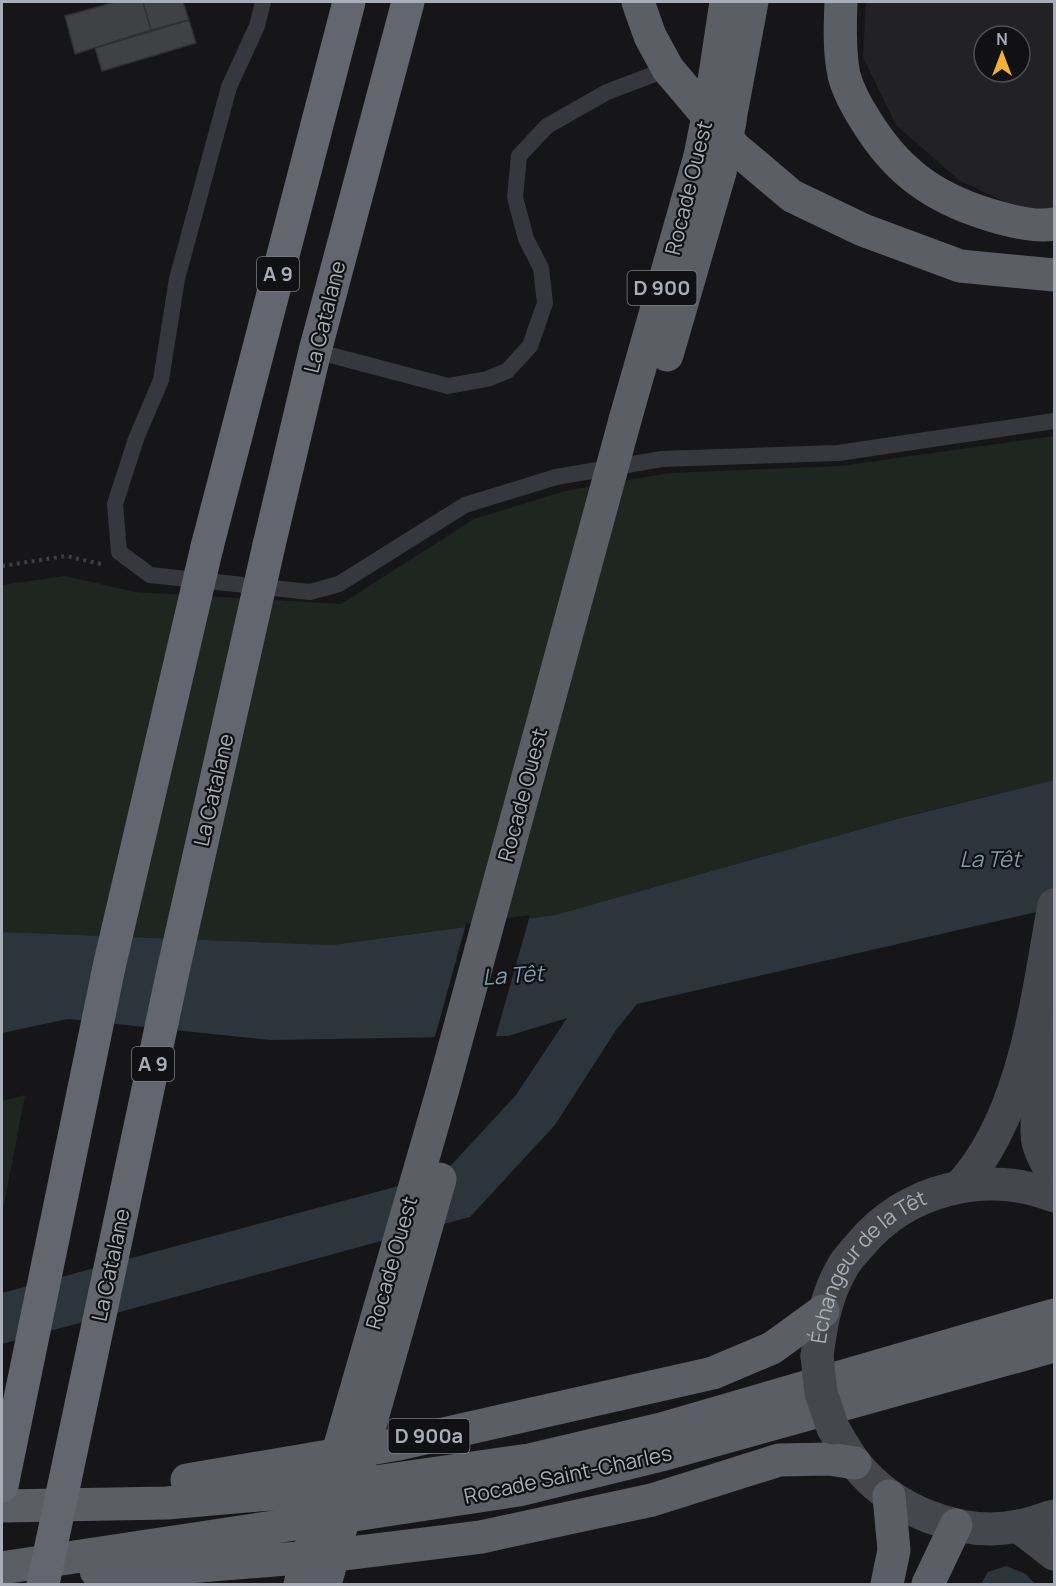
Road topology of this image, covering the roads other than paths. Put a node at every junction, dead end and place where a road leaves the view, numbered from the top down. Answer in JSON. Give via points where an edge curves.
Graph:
{"nodes":[{"id":1,"x":263,"y":2,"type":"edge"},
{"id":2,"x":349,"y":2,"type":"edge"},
{"id":3,"x":408,"y":2,"type":"edge"},
{"id":4,"x":638,"y":2,"type":"edge"},
{"id":5,"x":726,"y":2,"type":"edge"},
{"id":6,"x":752,"y":2,"type":"edge"},
{"id":7,"x":841,"y":2,"type":"edge"},
{"id":8,"x":668,"y":69,"type":"junction"},
{"id":9,"x":721,"y":110,"type":"junction"},
{"id":10,"x":1054,"y":224,"type":"edge"},
{"id":11,"x":863,"y":230,"type":"junction"},
{"id":12,"x":1054,"y":254,"type":"edge"},
{"id":13,"x":1054,"y":274,"type":"edge"},
{"id":14,"x":315,"y":351,"type":"junction"},
{"id":15,"x":1054,"y":421,"type":"edge"},
{"id":16,"x":636,"y":423,"type":"junction"},
{"id":17,"x":1054,"y":905,"type":"edge"},
{"id":18,"x":1054,"y":1021,"type":"edge"},
{"id":19,"x":1054,"y":1176,"type":"edge"},
{"id":20,"x":960,"y":1186,"type":"junction"},
{"id":21,"x":1054,"y":1196,"type":"edge"},
{"id":22,"x":823,"y":1311,"type":"junction"},
{"id":23,"x":1054,"y":1316,"type":"edge"},
{"id":24,"x":1054,"y":1346,"type":"edge"},
{"id":25,"x":855,"y":1463,"type":"junction"},
{"id":26,"x":889,"y":1496,"type":"junction"},
{"id":27,"x":6,"y":1499,"type":"edge"},
{"id":28,"x":1054,"y":1516,"type":"edge"},
{"id":29,"x":956,"y":1525,"type":"junction"},
{"id":30,"x":1018,"y":1526,"type":"junction"},
{"id":31,"x":1054,"y":1554,"type":"edge"},
{"id":32,"x":2,"y":1571,"type":"edge"},
{"id":33,"x":43,"y":1584,"type":"edge"},
{"id":34,"x":300,"y":1584,"type":"edge"},
{"id":35,"x":325,"y":1584,"type":"edge"},
{"id":36,"x":887,"y":1584,"type":"edge"},
{"id":37,"x":928,"y":1584,"type":"edge"}],
"edges":[{"from":1,"to":15,"type":"lane","via":[[257,26],[229,87],[216,132],[177,279],[161,380],[115,504],[119,552],[150,575],[310,592],[339,584],[465,504],[556,477],[662,459],[838,453]]},
{"from":2,"to":27,"type":"highway","number":"A 9","bridge":true,"via":[[207,547],[109,967]]},
{"from":3,"to":14,"type":"highway","name":"La Catalane","number":"A 9"},
{"from":4,"to":8,"type":"highway"},
{"from":5,"to":9,"type":"highway","name":"Rocade Ouest","number":"D 900"},
{"from":6,"to":9,"type":"highway","name":"Rocade Ouest","number":"D 900"},
{"from":7,"to":10,"type":"highway","via":[[844,75],[856,105],[883,148],[918,182],[961,206],[1005,220]]},
{"from":8,"to":11,"type":"highway","via":[[734,147],[792,196]]},
{"from":8,"to":14,"type":"lane","via":[[607,92],[554,122],[519,156],[515,197],[526,238],[541,268],[545,303],[530,346],[507,371],[448,386]]},
{"from":9,"to":16,"type":"highway","name":"Rocade Ouest","number":"D 900","bridge":true,"via":[[710,164]]},
{"from":11,"to":12,"type":"highway","via":[[917,246],[965,253]]},
{"from":11,"to":13,"type":"highway","via":[[960,267]]},
{"from":14,"to":33,"type":"highway","name":"La Catalane","number":"A 9","bridge":true,"via":[[173,971]]},
{"from":16,"to":34,"type":"highway","name":"Rocade Ouest","number":"D 900","bridge":true},
{"from":16,"to":35,"type":"highway","name":"Rocade Ouest","number":"D 900","bridge":true,"via":[[374,1418]]},
{"from":17,"to":20,"type":"main road","via":[[1034,1012],[1013,1093],[978,1166]]},
{"from":18,"to":19,"type":"main road","via":[[1037,1135]]},
{"from":20,"to":21,"type":"main road","name":"Échangeur de la Têt","via":[[998,1183]]},
{"from":20,"to":22,"type":"main road","name":"Échangeur de la Têt","via":[[914,1201],[873,1228],[842,1266]]},
{"from":22,"to":25,"type":"main road","name":"Échangeur de la Têt","bridge":true,"via":[[817,1356],[821,1393],[833,1428]]},
{"from":22,"to":27,"type":"highway","number":"D 900a","via":[[772,1348],[713,1373],[399,1444],[227,1475]]},
{"from":23,"to":27,"type":"highway","name":"Rocade Saint-Charles","number":"D 900a","via":[[661,1429],[529,1460],[326,1489],[167,1503]]},
{"from":24,"to":32,"type":"highway","name":"Rocade Saint-Charles","via":[[673,1452],[519,1490]]},
{"from":25,"to":26,"type":"main road","name":"Échangeur de la Têt"},
{"from":25,"to":32,"type":"highway","via":[[829,1458],[779,1460],[652,1500],[481,1537],[335,1555],[151,1570]]},
{"from":26,"to":29,"type":"main road","name":"Échangeur de la Têt","via":[[926,1516]]},
{"from":26,"to":36,"type":"highway","via":[[894,1550]]},
{"from":28,"to":30,"type":"main road","name":"Échangeur de la Têt"},
{"from":29,"to":30,"type":"main road","name":"Échangeur de la Têt"},
{"from":29,"to":37,"type":"highway"},
{"from":30,"to":31,"type":"main road"}]}
